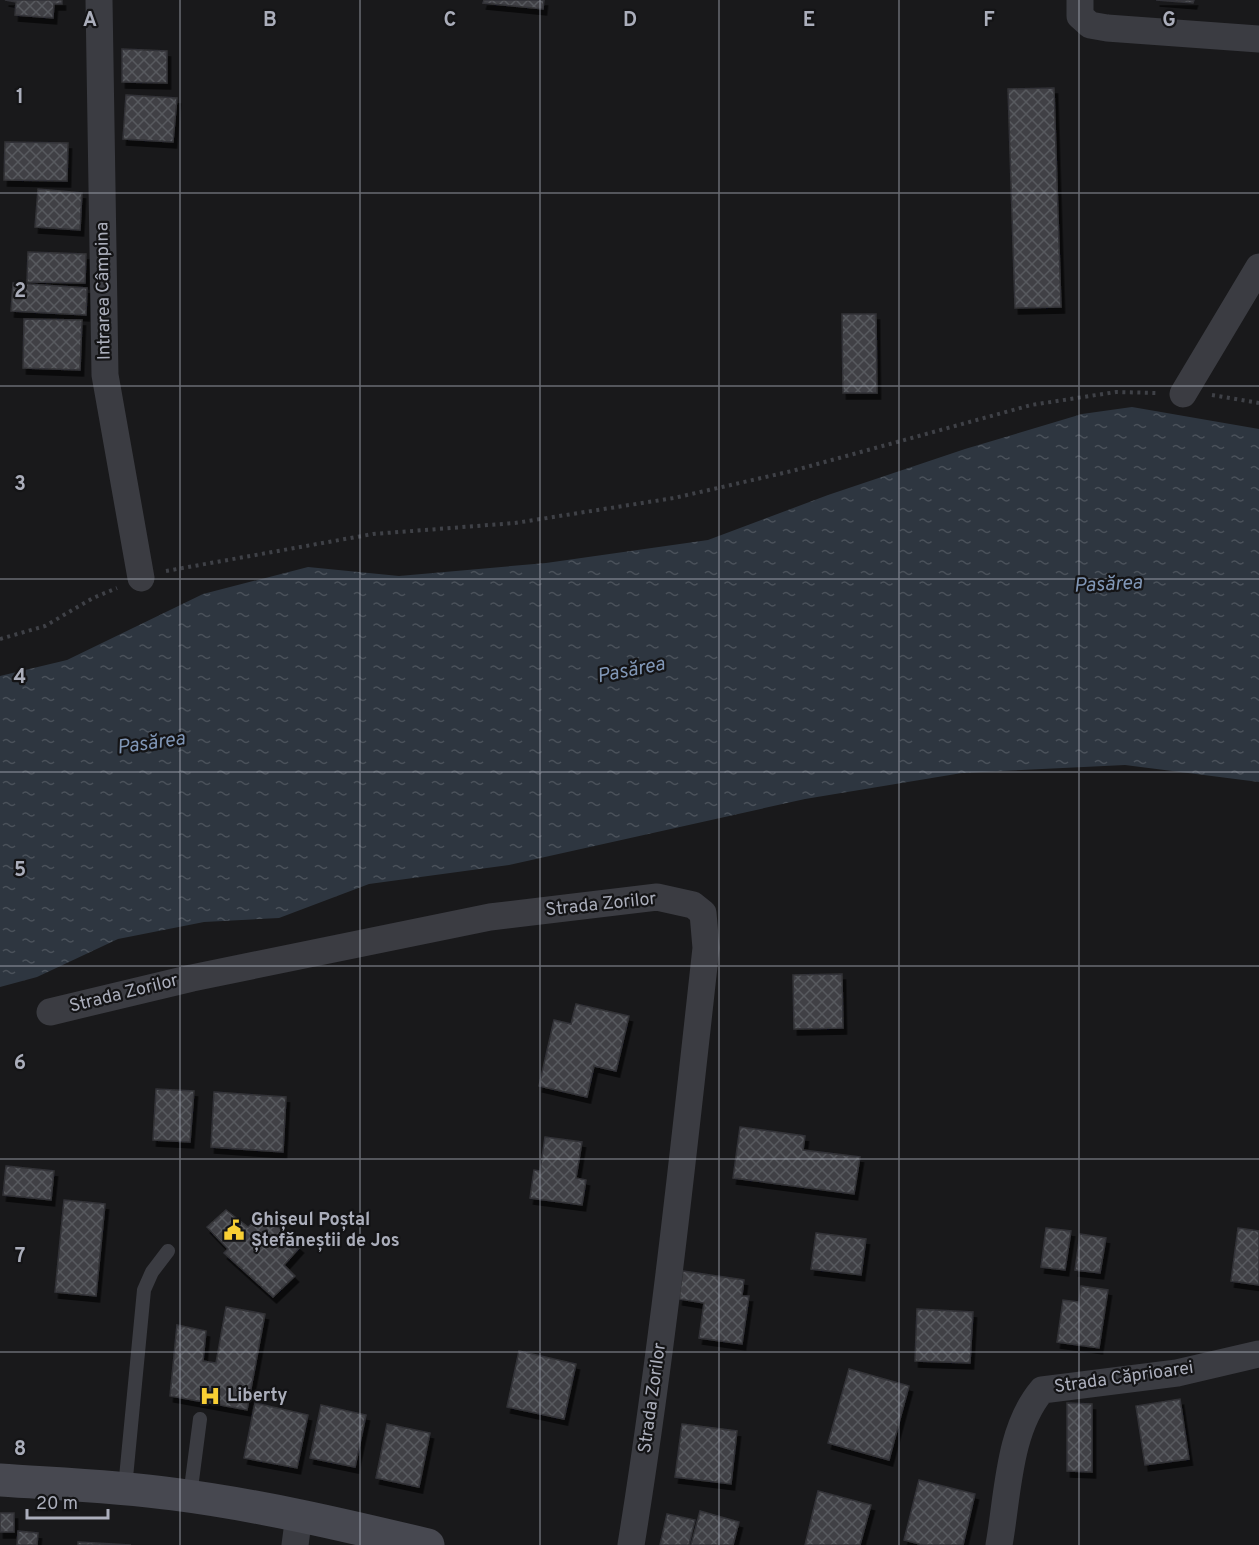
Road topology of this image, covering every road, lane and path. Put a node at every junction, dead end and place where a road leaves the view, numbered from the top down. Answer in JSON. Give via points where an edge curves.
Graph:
{"nodes":[{"id":1,"x":99,"y":0,"type":"edge"},
{"id":2,"x":1080,"y":0,"type":"edge"},
{"id":3,"x":1259,"y":39,"type":"edge"},
{"id":4,"x":1259,"y":267,"type":"edge"},
{"id":5,"x":1183,"y":394,"type":"junction"},
{"id":6,"x":1259,"y":403,"type":"edge"},
{"id":7,"x":141,"y":578,"type":"junction"},
{"id":8,"x":0,"y":639,"type":"edge"},
{"id":9,"x":50,"y":1012,"type":"dead end"},
{"id":10,"x":168,"y":1251,"type":"dead end"},
{"id":11,"x":1259,"y":1354,"type":"edge"},
{"id":12,"x":200,"y":1419,"type":"dead end"},
{"id":13,"x":0,"y":1480,"type":"edge"},
{"id":14,"x":125,"y":1488,"type":"junction"},
{"id":15,"x":190,"y":1496,"type":"junction"},
{"id":16,"x":297,"y":1530,"type":"edge"},
{"id":17,"x":428,"y":1545,"type":"edge"},
{"id":18,"x":631,"y":1545,"type":"edge"},
{"id":19,"x":999,"y":1545,"type":"edge"}],
"edges":[{"from":1,"to":7,"type":"street","name":"Intrarea Câmpina","via":[[105,375]]},
{"from":2,"to":3,"type":"street","via":[[1080,16],[1090,25]]},
{"from":4,"to":5,"type":"street"},
{"from":5,"to":6,"type":"path"},
{"from":5,"to":7,"type":"path","via":[[1116,392],[1030,405],[792,471],[674,498],[515,523],[374,534]]},
{"from":7,"to":8,"type":"path","via":[[93,598],[45,626]]},
{"from":9,"to":18,"type":"street","name":"Strada Zorilor","via":[[192,978],[490,917],[657,897],[693,906],[703,913],[706,948],[686,1125],[653,1408]]},
{"from":10,"to":14,"type":"lane","via":[[144,1290]]},
{"from":11,"to":19,"type":"street","name":"Strada Căprioarei","via":[[1177,1373],[1042,1390],[1028,1406],[1016,1444]]},
{"from":12,"to":15,"type":"lane"},
{"from":13,"to":14,"type":"main road"},
{"from":14,"to":15,"type":"main road"},
{"from":15,"to":16,"type":"main road"},
{"from":16,"to":17,"type":"main road"}]}
